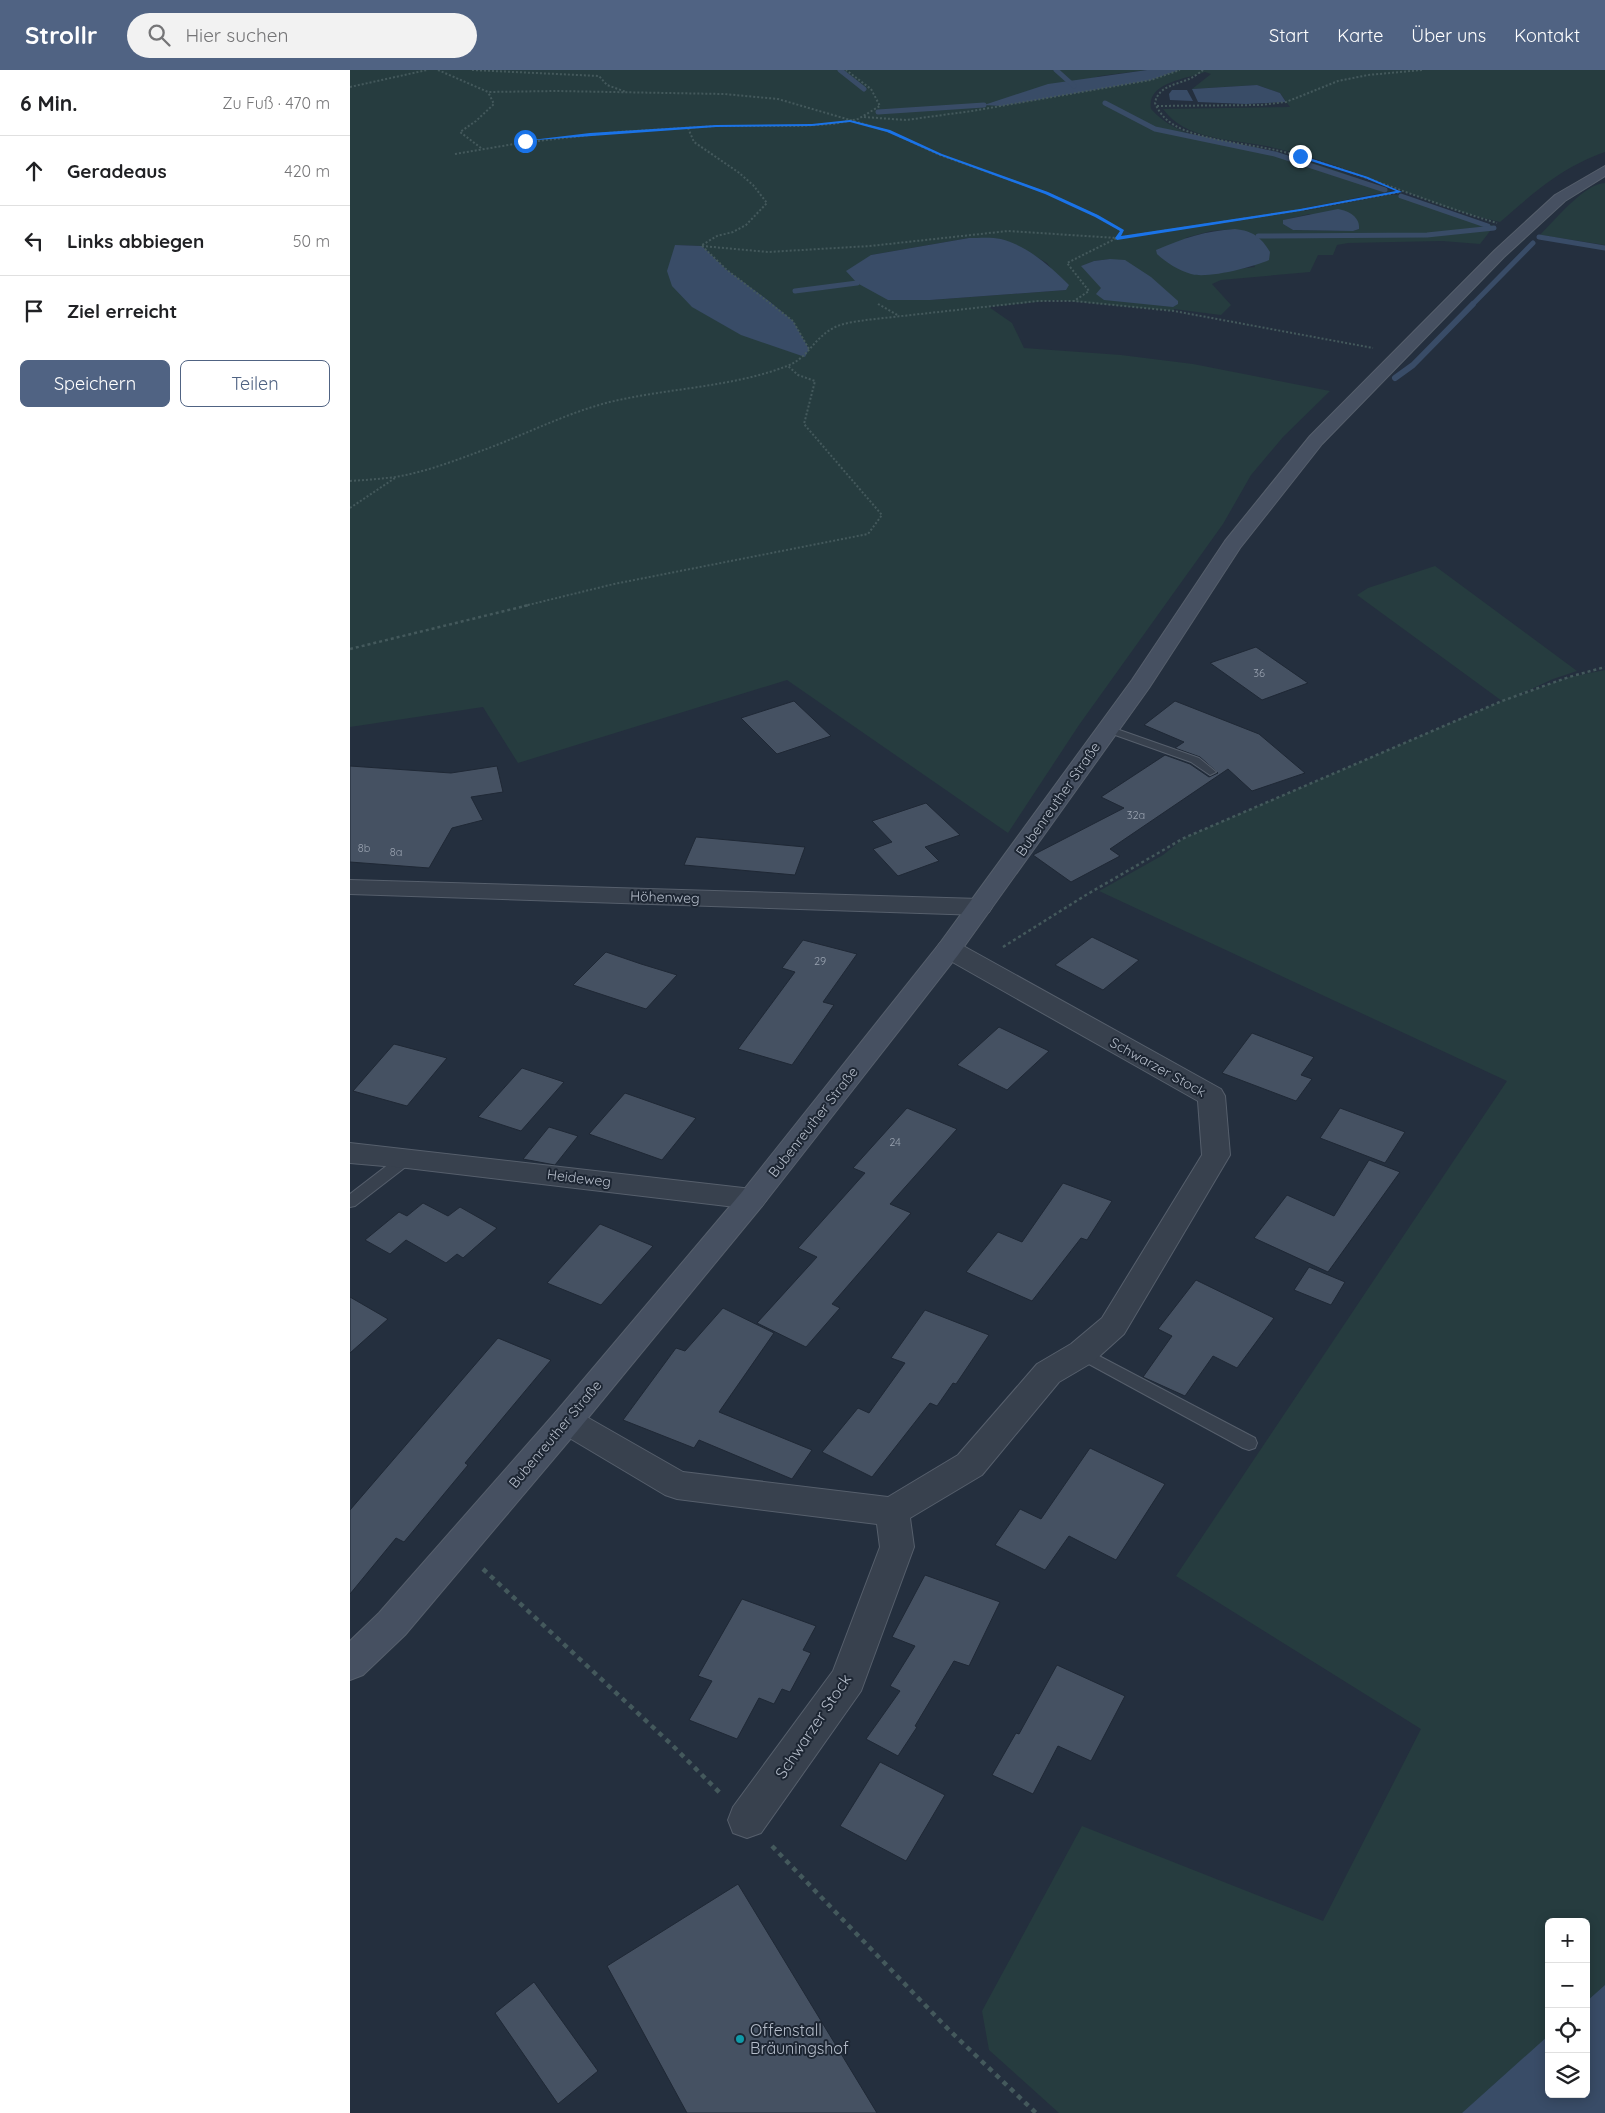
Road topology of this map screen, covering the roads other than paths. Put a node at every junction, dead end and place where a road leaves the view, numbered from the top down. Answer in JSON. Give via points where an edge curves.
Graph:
{"nodes":[{"id":1,"x":1605,"y":170,"type":"edge"},
{"id":2,"x":1108,"y":729,"type":"junction"},
{"id":3,"x":1210,"y":772,"type":"dead end"},
{"id":4,"x":350,"y":887,"type":"edge"},
{"id":5,"x":980,"y":908,"type":"junction"},
{"id":6,"x":949,"y":949,"type":"junction"},
{"id":7,"x":350,"y":1153,"type":"edge"},
{"id":8,"x":407,"y":1158,"type":"junction"},
{"id":9,"x":752,"y":1199,"type":"junction"},
{"id":10,"x":350,"y":1202,"type":"edge"},
{"id":11,"x":1082,"y":1353,"type":"junction"},
{"id":12,"x":567,"y":1421,"type":"junction"},
{"id":13,"x":1249,"y":1443,"type":"dead end"},
{"id":14,"x":892,"y":1512,"type":"junction"},
{"id":15,"x":350,"y":1664,"type":"edge"},
{"id":16,"x":747,"y":1820,"type":"dead end"}],
"edges":[{"from":1,"to":2,"type":"street","name":"Bubenreuther Straße","via":[[1560,198],[1499,254],[1316,440],[1232,545]]},
{"from":2,"to":3,"type":"lane","via":[[1195,760]]},
{"from":2,"to":5,"type":"street","name":"Bubenreuther Straße"},
{"from":4,"to":5,"type":"street","name":"Höhenweg"},
{"from":5,"to":6,"type":"street","name":"Bubenreuther Straße"},
{"from":6,"to":9,"type":"street","name":"Bubenreuther Straße"},
{"from":6,"to":11,"type":"street","name":"Schwarzer Stock","via":[[1211,1096],[1216,1155],[1113,1326]]},
{"from":7,"to":8,"type":"street","name":"Heideweg"},
{"from":8,"to":9,"type":"street","name":"Heideweg"},
{"from":8,"to":10,"type":"lane"},
{"from":9,"to":12,"type":"street","name":"Bubenreuther Straße"},
{"from":11,"to":13,"type":"lane"},
{"from":11,"to":14,"type":"street","name":"Schwarzer Stock","via":[[1048,1372],[970,1465]]},
{"from":12,"to":14,"type":"street","via":[[677,1485]]},
{"from":12,"to":15,"type":"street","name":"Bubenreuther Straße","via":[[392,1624]]},
{"from":14,"to":16,"type":"street","name":"Schwarzer Stock","via":[[897,1547],[848,1680]]}]}
